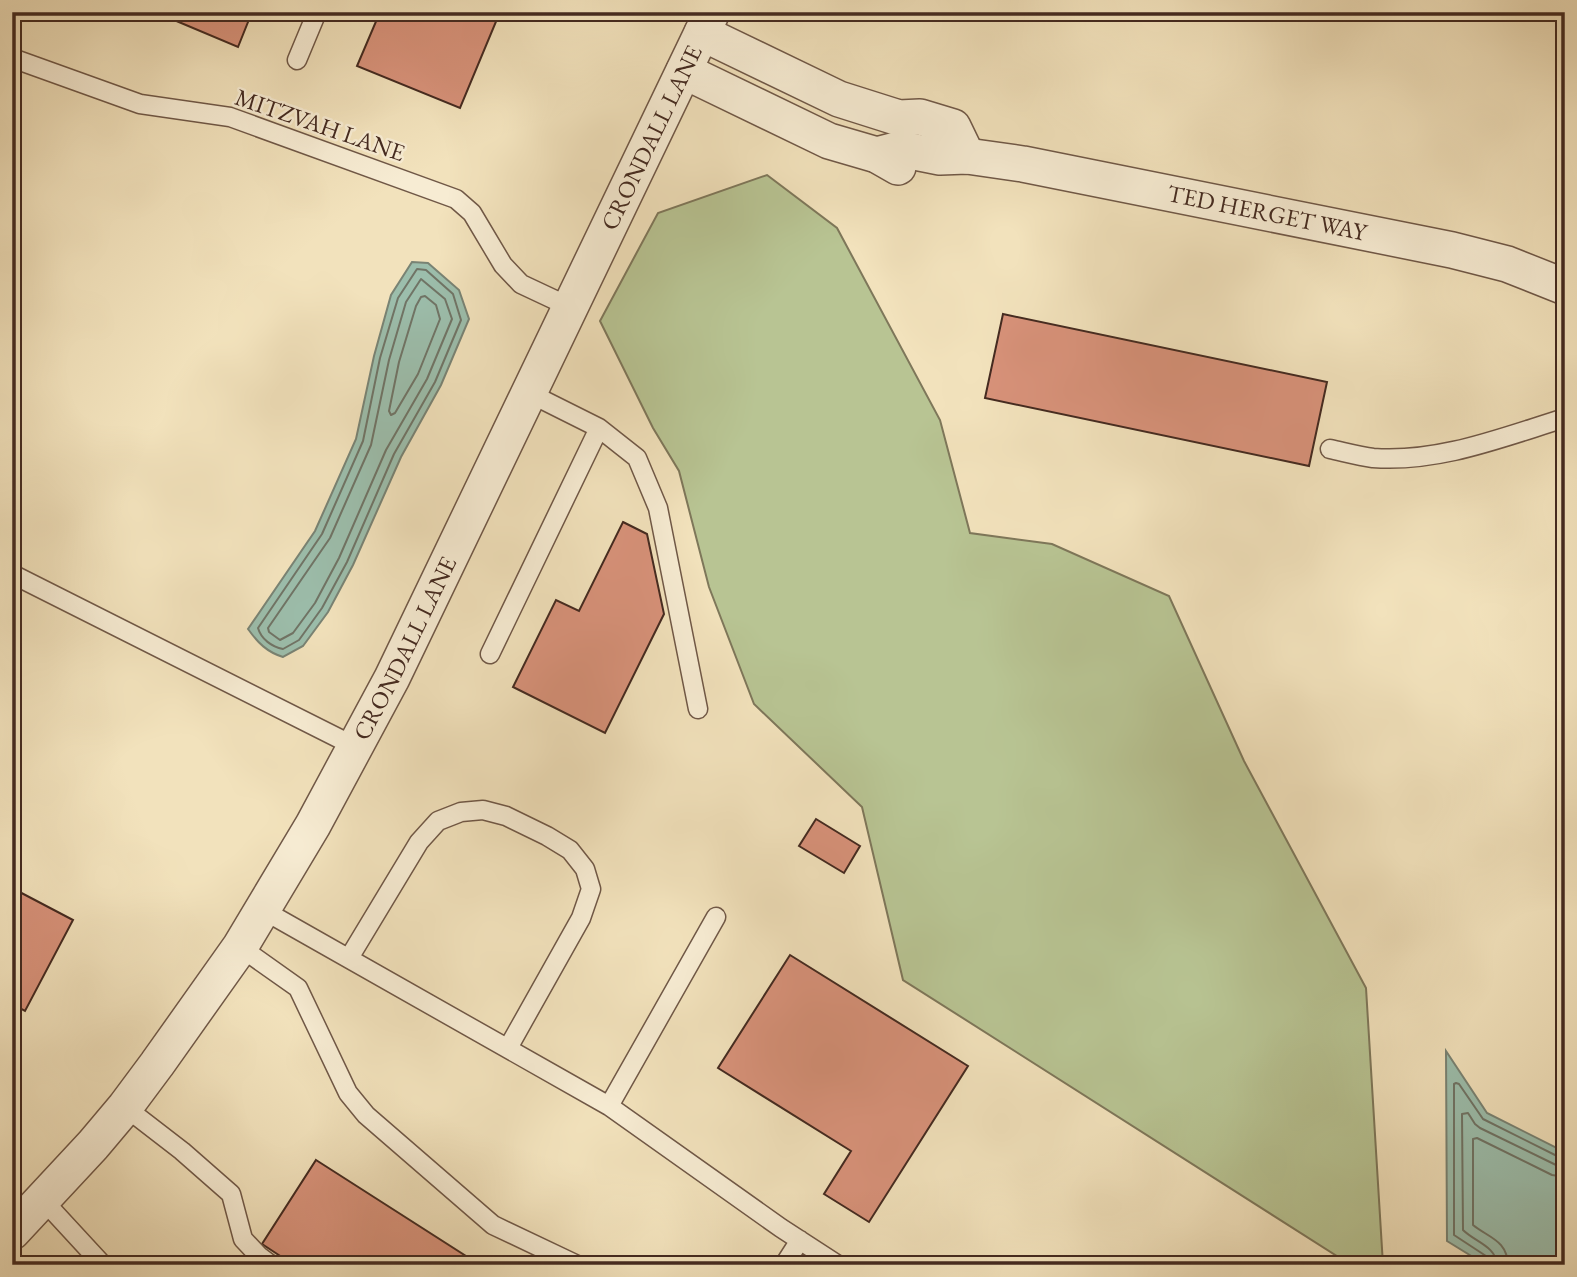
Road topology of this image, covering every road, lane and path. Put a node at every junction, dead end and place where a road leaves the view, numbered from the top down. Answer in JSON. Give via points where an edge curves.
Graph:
{"nodes":[{"id":1,"x":317,"y":12,"type":"edge"},
{"id":2,"x":707,"y":23,"type":"edge"},
{"id":3,"x":12,"y":58,"type":"edge"},
{"id":4,"x":296,"y":60,"type":"dead end"},
{"id":5,"x":684,"y":71,"type":"junction"},
{"id":6,"x":892,"y":140,"type":"junction"},
{"id":7,"x":967,"y":156,"type":"junction"},
{"id":8,"x":1565,"y":287,"type":"edge"},
{"id":9,"x":570,"y":307,"type":"junction"},
{"id":10,"x":528,"y":393,"type":"junction"},
{"id":11,"x":1565,"y":418,"type":"edge"},
{"id":12,"x":599,"y":428,"type":"junction"},
{"id":13,"x":1330,"y":449,"type":"dead end"},
{"id":14,"x":12,"y":574,"type":"edge"},
{"id":15,"x":490,"y":654,"type":"dead end"},
{"id":16,"x":698,"y":709,"type":"dead end"},
{"id":17,"x":356,"y":747,"type":"junction"},
{"id":18,"x":263,"y":910,"type":"junction"},
{"id":19,"x":716,"y":917,"type":"dead end"},
{"id":20,"x":240,"y":947,"type":"junction"},
{"id":21,"x":349,"y":958,"type":"junction"},
{"id":22,"x":508,"y":1048,"type":"junction"},
{"id":23,"x":610,"y":1106,"type":"junction"},
{"id":24,"x":125,"y":1107,"type":"junction"},
{"id":25,"x":43,"y":1200,"type":"junction"},
{"id":26,"x":12,"y":1232,"type":"edge"},
{"id":27,"x":800,"y":1240,"type":"junction"},
{"id":28,"x":565,"y":1262,"type":"edge"},
{"id":29,"x":103,"y":1265,"type":"edge"},
{"id":30,"x":271,"y":1265,"type":"edge"},
{"id":31,"x":784,"y":1265,"type":"edge"},
{"id":32,"x":838,"y":1265,"type":"edge"}],
"edges":[{"from":1,"to":4,"type":"lane"},
{"from":2,"to":5,"type":"street","name":"CRONDALL LANE"},
{"from":2,"to":6,"type":"street","via":[[839,99]]},
{"from":3,"to":9,"type":"lane","name":"MITZVAH LANE","via":[[140,104],[230,117],[456,199],[472,213],[503,265],[521,284]]},
{"from":5,"to":6,"type":"street","via":[[830,141]]},
{"from":5,"to":9,"type":"street","name":"CRONDALL LANE"},
{"from":6,"to":7,"type":"street","via":[[908,173],[932,177]]},
{"from":6,"to":7,"type":"street","via":[[920,117],[953,127]]},
{"from":7,"to":8,"type":"street","name":"TED HERGET WAY","via":[[1452,250],[1507,264]]},
{"from":9,"to":10,"type":"street","name":"CRONDALL LANE"},
{"from":10,"to":12,"type":"lane"},
{"from":10,"to":17,"type":"street","name":"CRONDALL LANE"},
{"from":11,"to":13,"type":"lane","via":[[1422,457],[1373,458]]},
{"from":12,"to":15,"type":"lane"},
{"from":12,"to":16,"type":"lane","via":[[637,458],[658,508]]},
{"from":14,"to":17,"type":"lane"},
{"from":17,"to":18,"type":"street","name":"CRONDALL LANE"},
{"from":18,"to":20,"type":"street","name":"CRONDALL LANE"},
{"from":18,"to":21,"type":"lane"},
{"from":19,"to":23,"type":"lane"},
{"from":20,"to":24,"type":"street","name":"CRONDALL LANE"},
{"from":20,"to":28,"type":"lane","via":[[298,988],[348,1093],[366,1115],[493,1225]]},
{"from":21,"to":22,"type":"lane"},
{"from":21,"to":22,"type":"lane","via":[[419,842],[438,821],[482,810],[547,836],[570,850],[585,869],[591,889],[581,918]]},
{"from":22,"to":23,"type":"lane"},
{"from":23,"to":27,"type":"lane"},
{"from":24,"to":25,"type":"street","name":"CRONDALL LANE"},
{"from":24,"to":30,"type":"lane","via":[[231,1194],[243,1240]]},
{"from":25,"to":26,"type":"street","name":"CRONDALL LANE"},
{"from":25,"to":29,"type":"lane"},
{"from":27,"to":31,"type":"lane"},
{"from":27,"to":32,"type":"lane"}]}
